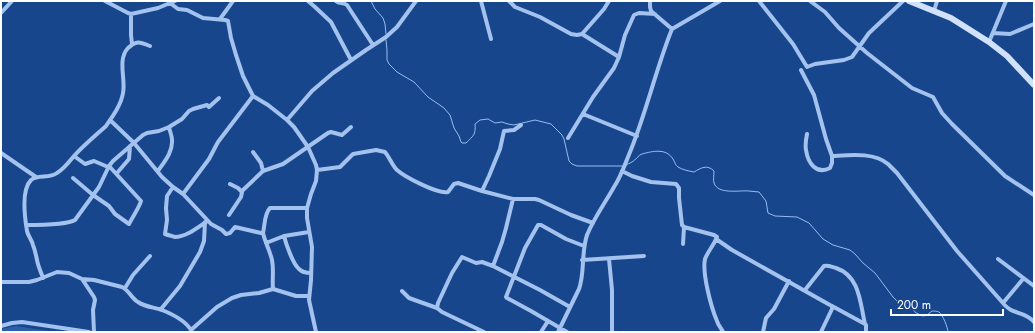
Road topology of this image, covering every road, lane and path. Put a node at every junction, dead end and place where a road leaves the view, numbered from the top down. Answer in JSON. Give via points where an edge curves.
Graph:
{"nodes":[{"id":1,"x":12,"y":1,"type":"edge"},
{"id":2,"x":105,"y":1,"type":"edge"},
{"id":3,"x":175,"y":1,"type":"edge"},
{"id":4,"x":233,"y":1,"type":"edge"},
{"id":5,"x":308,"y":1,"type":"edge"},
{"id":6,"x":336,"y":1,"type":"edge"},
{"id":7,"x":416,"y":1,"type":"edge"},
{"id":8,"x":481,"y":1,"type":"edge"},
{"id":9,"x":509,"y":1,"type":"edge"},
{"id":10,"x":609,"y":1,"type":"edge"},
{"id":11,"x":650,"y":1,"type":"edge"},
{"id":12,"x":720,"y":1,"type":"edge"},
{"id":13,"x":810,"y":1,"type":"edge"},
{"id":14,"x":903,"y":1,"type":"edge"},
{"id":15,"x":909,"y":1,"type":"edge"},
{"id":16,"x":937,"y":1,"type":"edge"},
{"id":17,"x":1006,"y":1,"type":"edge"},
{"id":18,"x":761,"y":2,"type":"edge"},
{"id":19,"x":1,"y":4,"type":"edge"},
{"id":20,"x":170,"y":4,"type":"junction"},
{"id":21,"x":6,"y":6,"type":"junction"},
{"id":22,"x":934,"y":11,"type":"junction"},
{"id":23,"x":1,"y":13,"type":"edge"},
{"id":24,"x":131,"y":14,"type":"junction"},
{"id":25,"x":655,"y":14,"type":"junction"},
{"id":26,"x":220,"y":19,"type":"junction"},
{"id":27,"x":1034,"y":24,"type":"edge"},
{"id":28,"x":672,"y":29,"type":"junction"},
{"id":29,"x":993,"y":33,"type":"junction"},
{"id":30,"x":582,"y":34,"type":"junction"},
{"id":31,"x":491,"y":39,"type":"dead end"},
{"id":32,"x":989,"y":42,"type":"junction"},
{"id":33,"x":132,"y":44,"type":"junction"},
{"id":34,"x":373,"y":45,"type":"junction"},
{"id":35,"x":150,"y":46,"type":"dead end"},
{"id":36,"x":859,"y":46,"type":"junction"},
{"id":37,"x":619,"y":57,"type":"junction"},
{"id":38,"x":351,"y":60,"type":"junction"},
{"id":39,"x":801,"y":70,"type":"dead end"},
{"id":40,"x":1034,"y":85,"type":"edge"},
{"id":41,"x":253,"y":96,"type":"junction"},
{"id":42,"x":219,"y":98,"type":"dead end"},
{"id":43,"x":582,"y":114,"type":"junction"},
{"id":44,"x":110,"y":120,"type":"junction"},
{"id":45,"x":287,"y":120,"type":"junction"},
{"id":46,"x":521,"y":125,"type":"dead end"},
{"id":47,"x":351,"y":127,"type":"dead end"},
{"id":48,"x":169,"y":128,"type":"junction"},
{"id":49,"x":807,"y":134,"type":"dead end"},
{"id":50,"x":637,"y":136,"type":"junction"},
{"id":51,"x":568,"y":138,"type":"dead end"},
{"id":52,"x":132,"y":144,"type":"junction"},
{"id":53,"x":308,"y":147,"type":"junction"},
{"id":54,"x":253,"y":152,"type":"dead end"},
{"id":55,"x":1,"y":153,"type":"edge"},
{"id":56,"x":74,"y":156,"type":"junction"},
{"id":57,"x":832,"y":156,"type":"junction"},
{"id":58,"x":109,"y":167,"type":"junction"},
{"id":59,"x":317,"y":170,"type":"junction"},
{"id":60,"x":622,"y":170,"type":"junction"},
{"id":61,"x":158,"y":171,"type":"junction"},
{"id":62,"x":263,"y":171,"type":"junction"},
{"id":63,"x":117,"y":173,"type":"junction"},
{"id":64,"x":36,"y":177,"type":"junction"},
{"id":65,"x":73,"y":178,"type":"dead end"},
{"id":66,"x":230,"y":184,"type":"dead end"},
{"id":67,"x":173,"y":187,"type":"junction"},
{"id":68,"x":242,"y":191,"type":"junction"},
{"id":69,"x":482,"y":192,"type":"junction"},
{"id":70,"x":183,"y":194,"type":"junction"},
{"id":71,"x":93,"y":195,"type":"junction"},
{"id":72,"x":1034,"y":195,"type":"edge"},
{"id":73,"x":513,"y":199,"type":"junction"},
{"id":74,"x":308,"y":208,"type":"junction"},
{"id":75,"x":229,"y":215,"type":"dead end"},
{"id":76,"x":206,"y":221,"type":"junction"},
{"id":77,"x":592,"y":223,"type":"junction"},
{"id":78,"x":26,"y":224,"type":"junction"},
{"id":79,"x":684,"y":227,"type":"junction"},
{"id":80,"x":309,"y":232,"type":"junction"},
{"id":81,"x":263,"y":233,"type":"junction"},
{"id":82,"x":284,"y":236,"type":"junction"},
{"id":83,"x":716,"y":239,"type":"junction"},
{"id":84,"x":266,"y":243,"type":"junction"},
{"id":85,"x":683,"y":244,"type":"dead end"},
{"id":86,"x":584,"y":246,"type":"junction"},
{"id":87,"x":150,"y":256,"type":"dead end"},
{"id":88,"x":644,"y":256,"type":"dead end"},
{"id":89,"x":609,"y":259,"type":"junction"},
{"id":90,"x":582,"y":260,"type":"junction"},
{"id":91,"x":998,"y":260,"type":"dead end"},
{"id":92,"x":493,"y":266,"type":"junction"},
{"id":93,"x":311,"y":273,"type":"junction"},
{"id":94,"x":514,"y":277,"type":"junction"},
{"id":95,"x":43,"y":278,"type":"junction"},
{"id":96,"x":82,"y":279,"type":"junction"},
{"id":97,"x":1023,"y":279,"type":"junction"},
{"id":98,"x":789,"y":281,"type":"junction"},
{"id":99,"x":1,"y":282,"type":"edge"},
{"id":100,"x":1034,"y":286,"type":"edge"},
{"id":101,"x":125,"y":288,"type":"junction"},
{"id":102,"x":273,"y":289,"type":"junction"},
{"id":103,"x":804,"y":290,"type":"junction"},
{"id":104,"x":402,"y":291,"type":"dead end"},
{"id":105,"x":309,"y":296,"type":"junction"},
{"id":106,"x":1003,"y":303,"type":"junction"},
{"id":107,"x":832,"y":306,"type":"junction"},
{"id":108,"x":570,"y":307,"type":"junction"},
{"id":109,"x":437,"y":308,"type":"junction"},
{"id":110,"x":161,"y":310,"type":"junction"},
{"id":111,"x":548,"y":321,"type":"junction"},
{"id":112,"x":1034,"y":322,"type":"edge"},
{"id":113,"x":865,"y":324,"type":"junction"},
{"id":114,"x":1,"y":326,"type":"edge"},
{"id":115,"x":560,"y":327,"type":"junction"},
{"id":116,"x":191,"y":331,"type":"edge"},
{"id":117,"x":89,"y":332,"type":"edge"},
{"id":118,"x":94,"y":332,"type":"edge"},
{"id":119,"x":316,"y":332,"type":"edge"},
{"id":120,"x":484,"y":332,"type":"edge"},
{"id":121,"x":541,"y":332,"type":"edge"},
{"id":122,"x":558,"y":332,"type":"edge"},
{"id":123,"x":567,"y":332,"type":"edge"},
{"id":124,"x":612,"y":332,"type":"edge"},
{"id":125,"x":723,"y":332,"type":"edge"},
{"id":126,"x":763,"y":332,"type":"edge"},
{"id":127,"x":821,"y":332,"type":"edge"},
{"id":128,"x":866,"y":332,"type":"edge"}],
"edges":[{"from":1,"to":21,"type":"street"},
{"from":2,"to":24,"type":"street"},
{"from":3,"to":20,"type":"street"},
{"from":4,"to":26,"type":"street"},
{"from":5,"to":38,"type":"street","via":[[331,22]]},
{"from":6,"to":34,"type":"street","via":[[346,5]]},
{"from":7,"to":34,"type":"street","via":[[397,27]]},
{"from":8,"to":31,"type":"street"},
{"from":9,"to":30,"type":"street","via":[[515,7],[571,34]]},
{"from":10,"to":30,"type":"street"},
{"from":11,"to":25,"type":"street","via":[[651,11]]},
{"from":12,"to":28,"type":"street"},
{"from":13,"to":36,"type":"street","via":[[825,12]]},
{"from":14,"to":36,"type":"street"},
{"from":15,"to":22,"type":"street"},
{"from":16,"to":22,"type":"street"},
{"from":17,"to":29,"type":"street"},
{"from":18,"to":36,"type":"street","via":[[807,67],[852,57]]},
{"from":19,"to":21,"type":"street"},
{"from":20,"to":24,"type":"street"},
{"from":20,"to":26,"type":"street","via":[[203,18]]},
{"from":21,"to":23,"type":"street"},
{"from":22,"to":32,"type":"street","via":[[951,18]]},
{"from":24,"to":33,"type":"street"},
{"from":25,"to":28,"type":"street"},
{"from":25,"to":37,"type":"street","via":[[634,15]]},
{"from":26,"to":41,"type":"street","via":[[228,21],[236,55]]},
{"from":27,"to":29,"type":"street","via":[[1010,34]]},
{"from":28,"to":50,"type":"street"},
{"from":29,"to":32,"type":"street"},
{"from":30,"to":37,"type":"street"},
{"from":32,"to":40,"type":"street","via":[[1007,56]]},
{"from":33,"to":35,"type":"street","via":[[140,42]]},
{"from":33,"to":44,"type":"street","via":[[123,55],[123,93]]},
{"from":34,"to":38,"type":"street"},
{"from":36,"to":72,"type":"street","via":[[912,88],[933,97],[952,124],[1005,176]]},
{"from":37,"to":43,"type":"street"},
{"from":38,"to":45,"type":"street","via":[[312,92]]},
{"from":39,"to":57,"type":"street","via":[[814,95]]},
{"from":41,"to":45,"type":"street"},
{"from":41,"to":70,"type":"street"},
{"from":42,"to":48,"type":"street","via":[[209,107],[189,111]]},
{"from":43,"to":50,"type":"street"},
{"from":43,"to":51,"type":"street"},
{"from":44,"to":52,"type":"street"},
{"from":44,"to":56,"type":"street"},
{"from":45,"to":53,"type":"street"},
{"from":46,"to":69,"type":"street","via":[[514,130],[504,131],[500,149]]},
{"from":47,"to":53,"type":"street","via":[[342,135],[328,133]]},
{"from":48,"to":52,"type":"street","via":[[144,134]]},
{"from":48,"to":61,"type":"street","via":[[171,150]]},
{"from":49,"to":57,"type":"street","via":[[806,151],[811,164],[825,171],[830,168]]},
{"from":50,"to":60,"type":"street"},
{"from":52,"to":58,"type":"street"},
{"from":52,"to":61,"type":"street"},
{"from":52,"to":63,"type":"street","via":[[129,159]]},
{"from":53,"to":59,"type":"street"},
{"from":53,"to":62,"type":"street","via":[[283,164]]},
{"from":54,"to":62,"type":"street"},
{"from":55,"to":64,"type":"street"},
{"from":56,"to":58,"type":"street","via":[[84,164],[94,161]]},
{"from":56,"to":64,"type":"street","via":[[56,174]]},
{"from":57,"to":106,"type":"street","via":[[875,157],[887,163],[957,251]]},
{"from":58,"to":63,"type":"street"},
{"from":58,"to":71,"type":"street"},
{"from":59,"to":69,"type":"street","via":[[340,167],[353,154],[376,150],[385,152],[398,170],[425,186],[448,192],[458,183]]},
{"from":59,"to":74,"type":"street"},
{"from":60,"to":77,"type":"street"},
{"from":60,"to":79,"type":"street","via":[[651,182],[678,186]]},
{"from":61,"to":67,"type":"street"},
{"from":62,"to":68,"type":"street"},
{"from":63,"to":71,"type":"street","via":[[141,200],[129,224]]},
{"from":64,"to":78,"type":"street","via":[[27,188],[24,203]]},
{"from":65,"to":71,"type":"street"},
{"from":66,"to":68,"type":"street"},
{"from":67,"to":70,"type":"street"},
{"from":67,"to":76,"type":"street","via":[[167,196],[165,234],[175,237],[184,235]]},
{"from":68,"to":75,"type":"street"},
{"from":69,"to":73,"type":"street"},
{"from":70,"to":76,"type":"street"},
{"from":71,"to":78,"type":"street","via":[[72,222]]},
{"from":73,"to":77,"type":"street","via":[[540,200]]},
{"from":73,"to":92,"type":"street"},
{"from":74,"to":80,"type":"street"},
{"from":74,"to":81,"type":"street","via":[[268,209]]},
{"from":76,"to":81,"type":"street","via":[[226,234],[235,227]]},
{"from":76,"to":110,"type":"street","via":[[204,242],[200,252],[180,286]]},
{"from":77,"to":86,"type":"street"},
{"from":78,"to":95,"type":"street"},
{"from":79,"to":83,"type":"street","via":[[714,235]]},
{"from":79,"to":85,"type":"street"},
{"from":80,"to":82,"type":"street"},
{"from":80,"to":93,"type":"street","via":[[312,247]]},
{"from":81,"to":84,"type":"street"},
{"from":82,"to":84,"type":"street"},
{"from":82,"to":93,"type":"street","via":[[298,269]]},
{"from":83,"to":98,"type":"street"},
{"from":83,"to":125,"type":"street","via":[[708,252],[704,269],[710,302]]},
{"from":84,"to":102,"type":"street","via":[[273,265]]},
{"from":86,"to":90,"type":"street"},
{"from":86,"to":94,"type":"street","via":[[538,225],[525,248]]},
{"from":87,"to":101,"type":"street"},
{"from":88,"to":89,"type":"street"},
{"from":89,"to":90,"type":"street"},
{"from":89,"to":124,"type":"street"},
{"from":90,"to":108,"type":"street","via":[[581,282]]},
{"from":91,"to":97,"type":"street"},
{"from":92,"to":94,"type":"street"},
{"from":92,"to":109,"type":"street","via":[[461,258]]},
{"from":93,"to":105,"type":"street"},
{"from":94,"to":108,"type":"street"},
{"from":94,"to":111,"type":"street","via":[[507,298]]},
{"from":95,"to":96,"type":"street","via":[[57,272],[69,273]]},
{"from":95,"to":99,"type":"street","via":[[29,282]]},
{"from":96,"to":101,"type":"street"},
{"from":96,"to":118,"type":"street","via":[[95,300]]},
{"from":97,"to":100,"type":"street"},
{"from":97,"to":106,"type":"street"},
{"from":98,"to":103,"type":"street"},
{"from":98,"to":126,"type":"street","via":[[774,309],[766,318]]},
{"from":101,"to":110,"type":"street","via":[[138,302]]},
{"from":102,"to":105,"type":"street","via":[[296,296]]},
{"from":102,"to":116,"type":"street","via":[[232,298],[217,307]]},
{"from":103,"to":107,"type":"street"},
{"from":103,"to":113,"type":"street","via":[[824,266],[840,269],[850,277],[858,290]]},
{"from":104,"to":109,"type":"street","via":[[409,298]]},
{"from":105,"to":119,"type":"street"},
{"from":106,"to":112,"type":"street","via":[[1011,310],[1030,317]]},
{"from":107,"to":113,"type":"street"},
{"from":107,"to":127,"type":"street"},
{"from":108,"to":115,"type":"street"},
{"from":109,"to":120,"type":"street"},
{"from":110,"to":116,"type":"street","via":[[182,321]]},
{"from":111,"to":115,"type":"street"},
{"from":111,"to":121,"type":"street"},
{"from":113,"to":128,"type":"street"},
{"from":114,"to":117,"type":"street","via":[[22,322]]},
{"from":115,"to":122,"type":"street"},
{"from":115,"to":123,"type":"street"}]}
